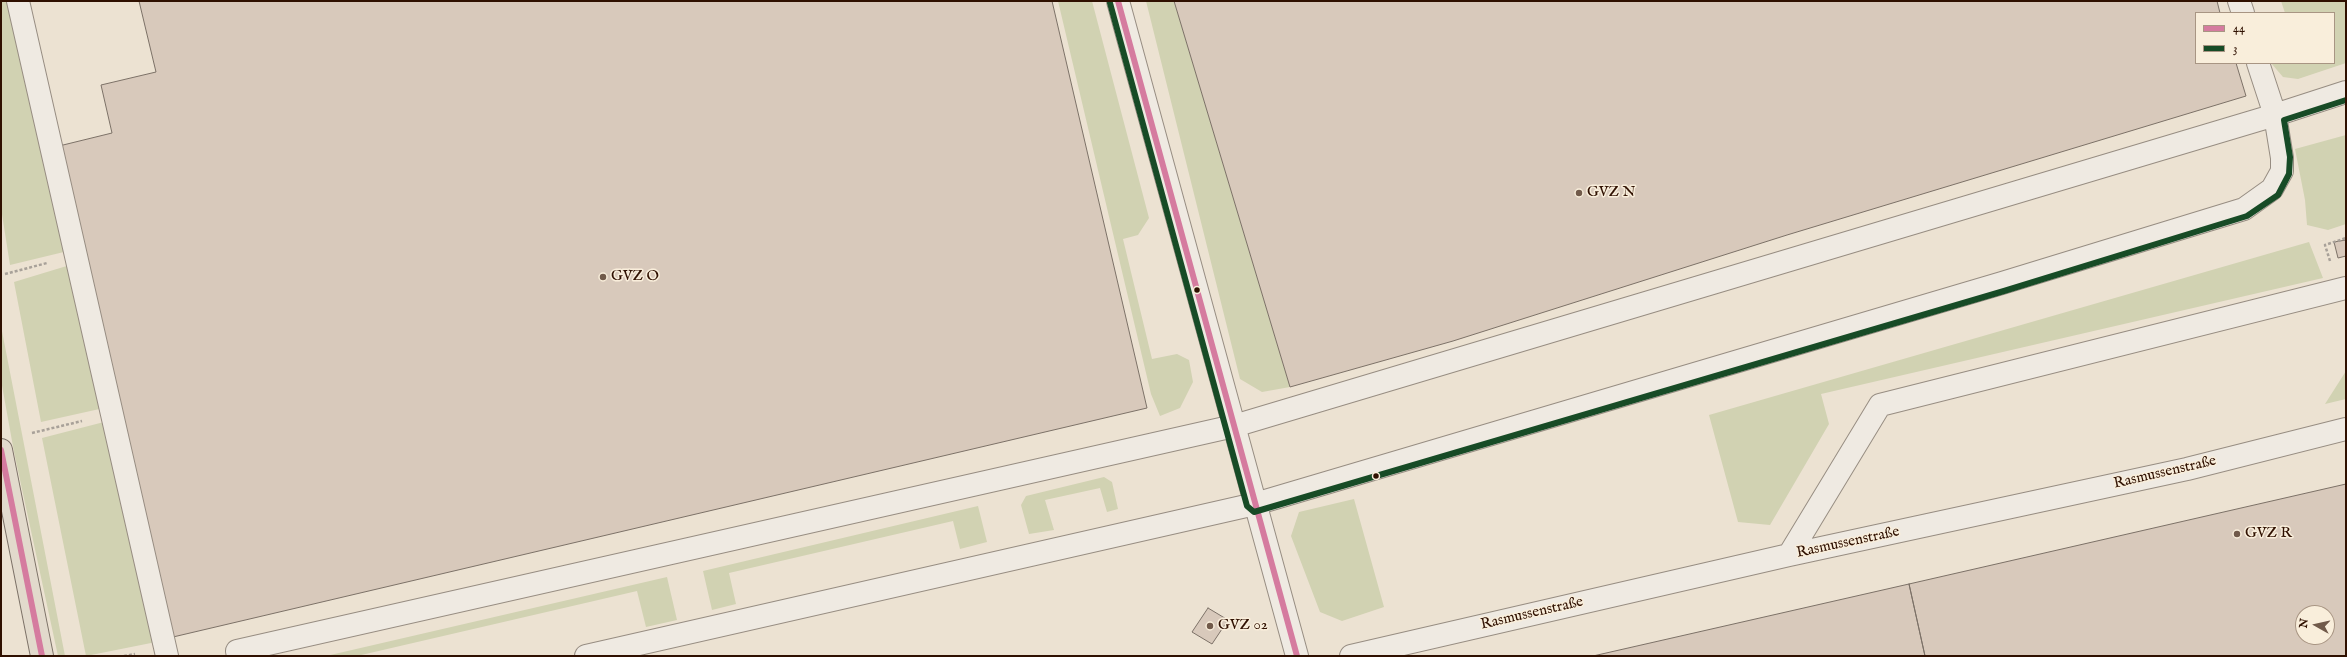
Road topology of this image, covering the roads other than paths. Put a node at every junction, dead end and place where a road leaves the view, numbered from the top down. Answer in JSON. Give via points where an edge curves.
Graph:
{"nodes":[{"id":1,"x":18,"y":1,"type":"edge"},
{"id":2,"x":1118,"y":1,"type":"edge"},
{"id":3,"x":2239,"y":1,"type":"edge"},
{"id":4,"x":2242,"y":12,"type":"edge"},
{"id":5,"x":2258,"y":64,"type":"edge"},
{"id":6,"x":2346,"y":92,"type":"edge"},
{"id":7,"x":2275,"y":116,"type":"junction"},
{"id":8,"x":2346,"y":288,"type":"edge"},
{"id":9,"x":1234,"y":426,"type":"junction"},
{"id":10,"x":2346,"y":429,"type":"edge"},
{"id":11,"x":1,"y":450,"type":"edge"},
{"id":12,"x":1256,"y":504,"type":"junction"},
{"id":13,"x":1789,"y":555,"type":"junction"},
{"id":14,"x":42,"y":656,"type":"edge"},
{"id":15,"x":167,"y":656,"type":"edge"},
{"id":16,"x":238,"y":656,"type":"edge"},
{"id":17,"x":586,"y":656,"type":"edge"},
{"id":18,"x":1297,"y":656,"type":"edge"},
{"id":19,"x":1351,"y":656,"type":"edge"}],
"edges":[{"from":1,"to":15,"type":"street"},
{"from":2,"to":9,"type":"street"},
{"from":3,"to":4,"type":"street"},
{"from":5,"to":7,"type":"street"},
{"from":6,"to":7,"type":"street"},
{"from":7,"to":9,"type":"street"},
{"from":7,"to":12,"type":"street","via":[[2282,171],[2272,189],[2244,209]]},
{"from":8,"to":13,"type":"street","via":[[1880,405]]},
{"from":9,"to":12,"type":"street"},
{"from":9,"to":16,"type":"street","via":[[237,651]]},
{"from":10,"to":13,"type":"street","name":"Rasmussenstraße","via":[[2187,469]]},
{"from":11,"to":14,"type":"main road"},
{"from":12,"to":17,"type":"street"},
{"from":12,"to":18,"type":"street"},
{"from":13,"to":19,"type":"street","name":"Rasmussenstraße"}]}
